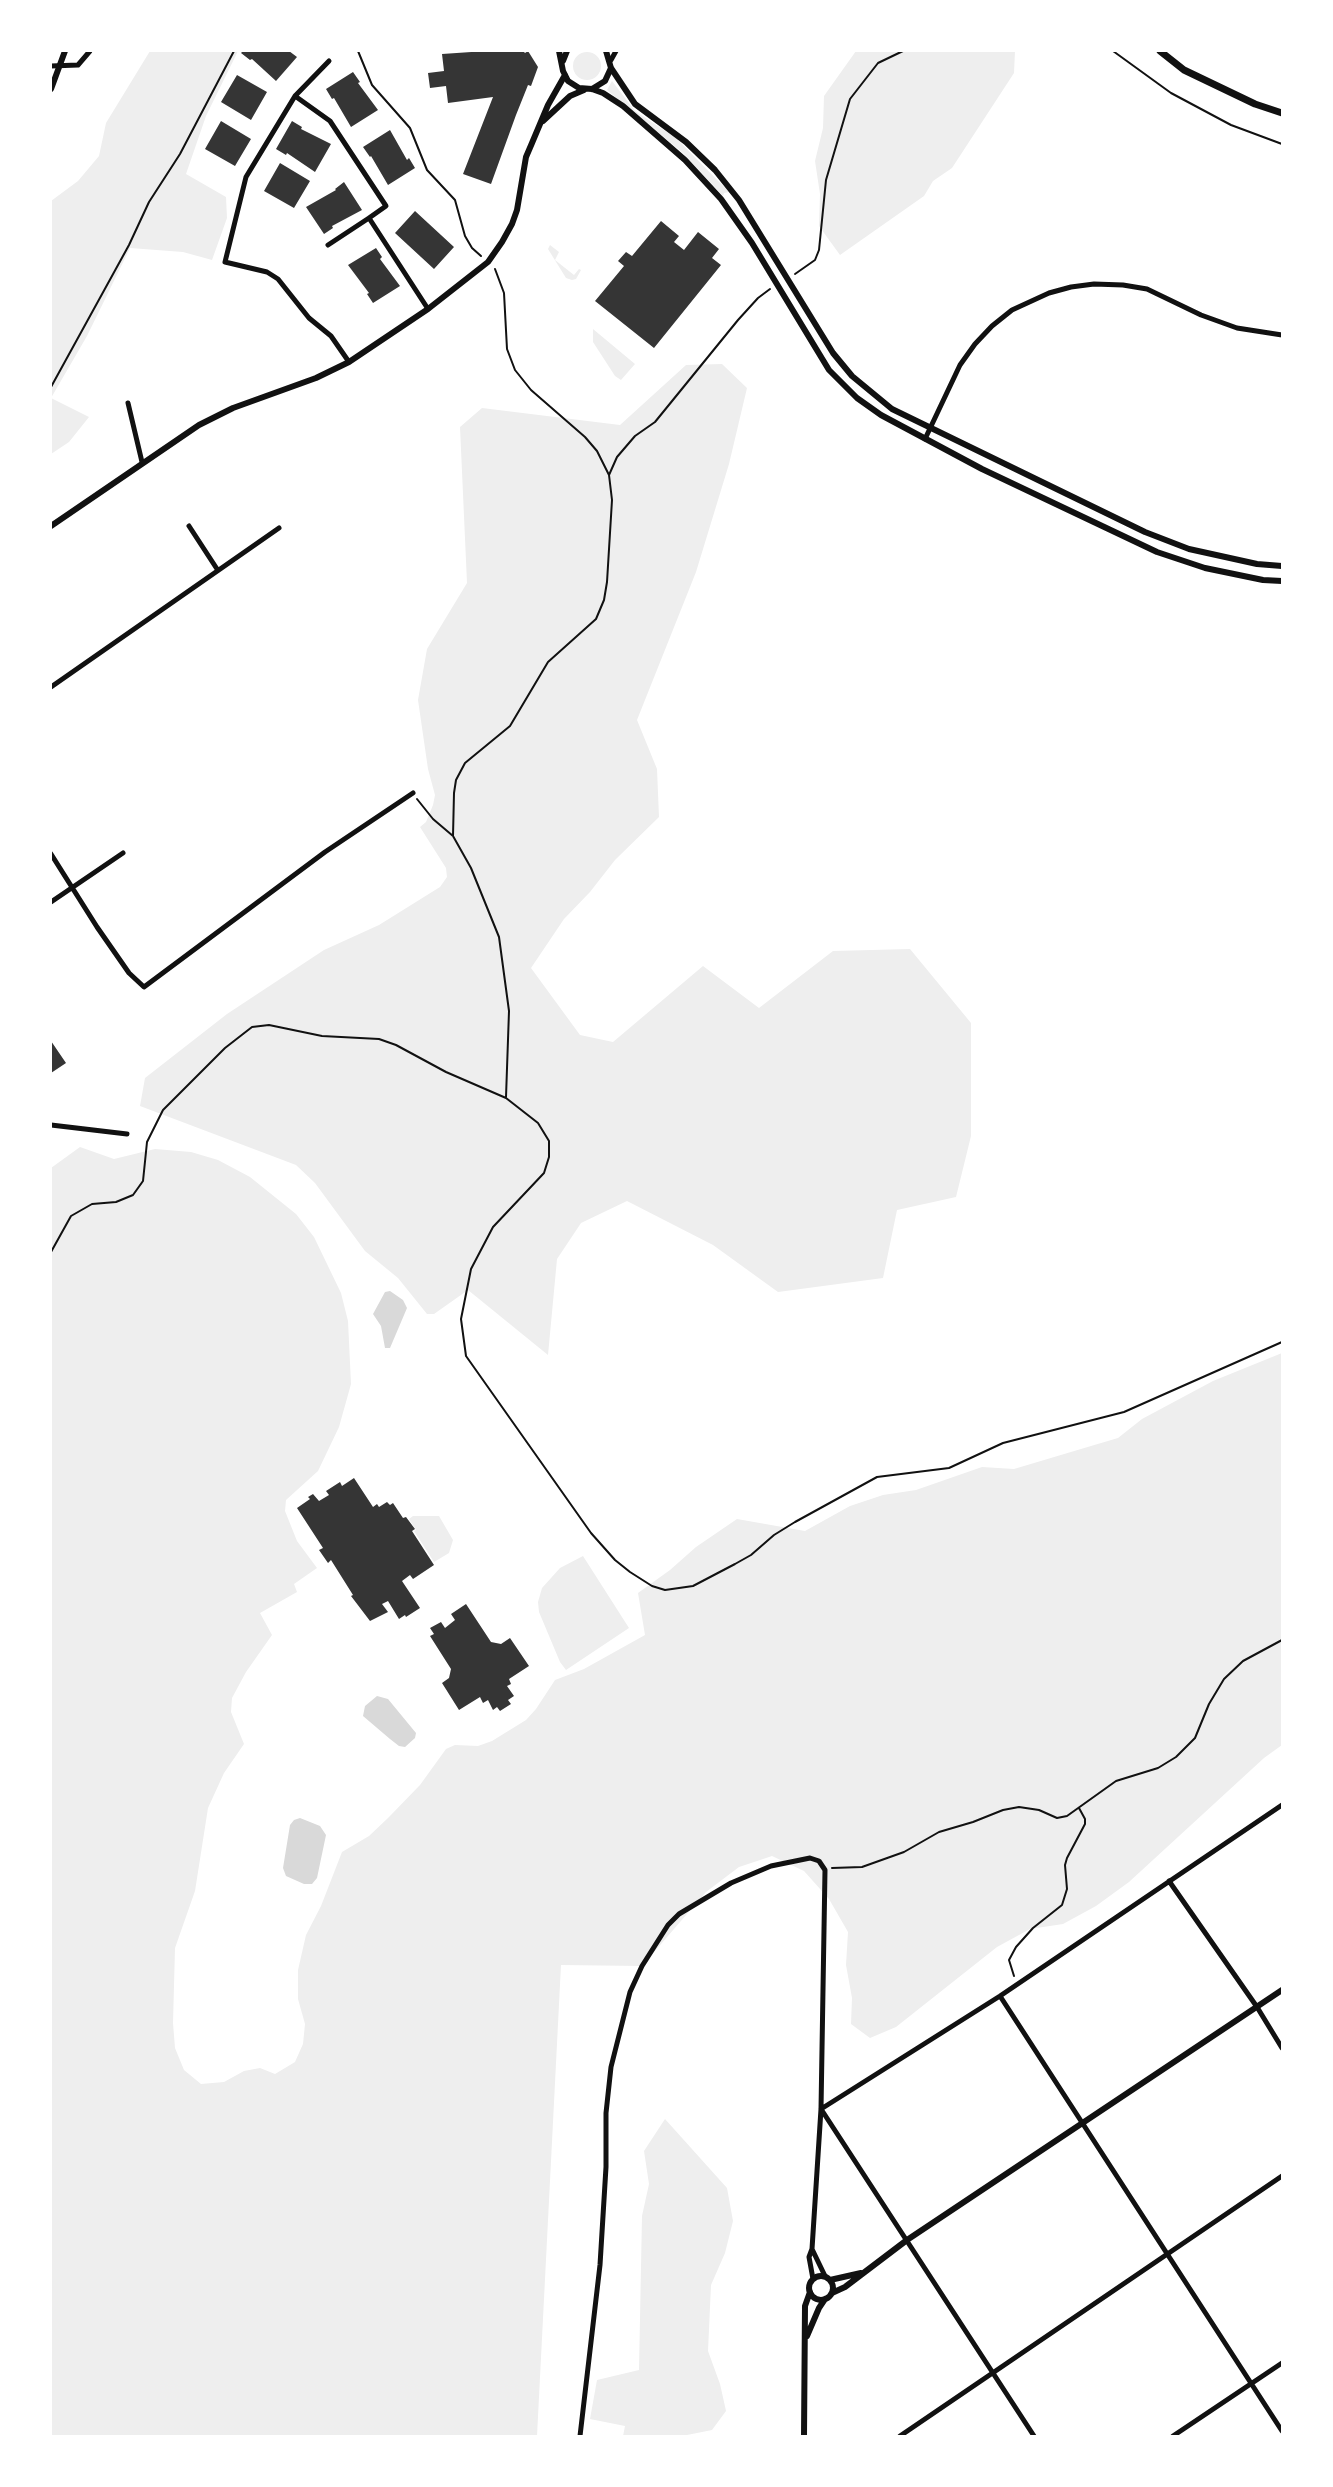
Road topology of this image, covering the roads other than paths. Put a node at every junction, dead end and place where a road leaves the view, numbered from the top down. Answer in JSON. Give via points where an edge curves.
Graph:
{"nodes":[{"id":1,"x":65,"y":51,"type":"edge"},
{"id":2,"x":89,"y":51,"type":"edge"},
{"id":3,"x":559,"y":51,"type":"edge"},
{"id":4,"x":567,"y":51,"type":"edge"},
{"id":5,"x":606,"y":51,"type":"edge"},
{"id":6,"x":616,"y":51,"type":"edge"},
{"id":7,"x":1160,"y":51,"type":"edge"},
{"id":8,"x":329,"y":61,"type":"dead end"},
{"id":9,"x":563,"y":61,"type":"junction"},
{"id":10,"x":611,"y":64,"type":"junction"},
{"id":11,"x":51,"y":65,"type":"edge"},
{"id":12,"x":60,"y":67,"type":"junction"},
{"id":13,"x":565,"y":75,"type":"junction"},
{"id":14,"x":51,"y":89,"type":"edge"},
{"id":15,"x":589,"y":89,"type":"junction"},
{"id":16,"x":295,"y":96,"type":"junction"},
{"id":17,"x":1282,"y":113,"type":"edge"},
{"id":18,"x":542,"y":122,"type":"junction"},
{"id":19,"x":369,"y":218,"type":"junction"},
{"id":20,"x":328,"y":245,"type":"dead end"},
{"id":21,"x":428,"y":309,"type":"junction"},
{"id":22,"x":1282,"y":335,"type":"edge"},
{"id":23,"x":349,"y":362,"type":"junction"},
{"id":24,"x":128,"y":402,"type":"dead end"},
{"id":25,"x":929,"y":428,"type":"junction"},
{"id":26,"x":925,"y":439,"type":"junction"},
{"id":27,"x":142,"y":462,"type":"junction"},
{"id":28,"x":51,"y":526,"type":"edge"},
{"id":29,"x":190,"y":526,"type":"dead end"},
{"id":30,"x":279,"y":528,"type":"dead end"},
{"id":31,"x":1282,"y":566,"type":"edge"},
{"id":32,"x":218,"y":569,"type":"junction"},
{"id":33,"x":1282,"y":580,"type":"edge"},
{"id":34,"x":51,"y":687,"type":"edge"},
{"id":35,"x":412,"y":793,"type":"road end"},
{"id":36,"x":51,"y":853,"type":"edge"},
{"id":37,"x":124,"y":853,"type":"dead end"},
{"id":38,"x":70,"y":888,"type":"junction"},
{"id":39,"x":51,"y":902,"type":"edge"},
{"id":40,"x":51,"y":1125,"type":"edge"},
{"id":41,"x":127,"y":1134,"type":"dead end"},
{"id":42,"x":1282,"y":1805,"type":"edge"},
{"id":43,"x":1168,"y":1881,"type":"junction"},
{"id":44,"x":1282,"y":1990,"type":"edge"},
{"id":45,"x":1000,"y":1996,"type":"junction"},
{"id":46,"x":1257,"y":2007,"type":"junction"},
{"id":47,"x":1282,"y":2048,"type":"edge"},
{"id":48,"x":821,"y":2109,"type":"junction"},
{"id":49,"x":1083,"y":2123,"type":"junction"},
{"id":50,"x":1282,"y":2176,"type":"edge"},
{"id":51,"x":906,"y":2240,"type":"junction"},
{"id":52,"x":812,"y":2249,"type":"junction"},
{"id":53,"x":1167,"y":2254,"type":"junction"},
{"id":54,"x":861,"y":2273,"type":"junction"},
{"id":55,"x":828,"y":2278,"type":"junction"},
{"id":56,"x":813,"y":2279,"type":"junction"},
{"id":57,"x":810,"y":2292,"type":"junction"},
{"id":58,"x":832,"y":2293,"type":"junction"},
{"id":59,"x":825,"y":2299,"type":"junction"},
{"id":60,"x":806,"y":2338,"type":"junction"},
{"id":61,"x":1282,"y":2363,"type":"edge"},
{"id":62,"x":993,"y":2373,"type":"junction"},
{"id":63,"x":1251,"y":2383,"type":"junction"},
{"id":64,"x":1282,"y":2431,"type":"edge"},
{"id":65,"x":580,"y":2436,"type":"edge"},
{"id":66,"x":804,"y":2436,"type":"edge"},
{"id":67,"x":900,"y":2436,"type":"edge"},
{"id":68,"x":1034,"y":2436,"type":"edge"},
{"id":69,"x":1173,"y":2436,"type":"edge"}],
"edges":[{"from":1,"to":12,"type":"street"},
{"from":2,"to":12,"type":"street","via":[[78,65]]},
{"from":3,"to":9,"type":"street"},
{"from":4,"to":9,"type":"street"},
{"from":5,"to":10,"type":"street"},
{"from":6,"to":10,"type":"street"},
{"from":7,"to":17,"type":"main road","via":[[1184,70]]},
{"from":8,"to":16,"type":"street"},
{"from":9,"to":13,"type":"street"},
{"from":10,"to":15,"type":"street","via":[[605,81]]},
{"from":10,"to":25,"type":"street","via":[[635,104],[686,142],[739,200],[833,353],[852,376],[892,409]]},
{"from":11,"to":12,"type":"street"},
{"from":12,"to":14,"type":"street"},
{"from":13,"to":15,"type":"street","via":[[573,85]]},
{"from":13,"to":18,"type":"street"},
{"from":15,"to":18,"type":"street","via":[[570,96]]},
{"from":15,"to":26,"type":"street","via":[[631,113],[721,199],[843,386],[881,415]]},
{"from":16,"to":19,"type":"street","via":[[330,121],[386,206]]},
{"from":16,"to":23,"type":"street","via":[[246,177],[225,262],[278,279]]},
{"from":18,"to":21,"type":"street","via":[[527,158],[517,210],[502,242],[488,262]]},
{"from":19,"to":20,"type":"street"},
{"from":19,"to":21,"type":"street"},
{"from":21,"to":23,"type":"street"},
{"from":22,"to":25,"type":"street","via":[[1237,328],[1147,289],[1071,287],[1027,302],[992,326],[960,365]]},
{"from":23,"to":27,"type":"street","via":[[212,417]]},
{"from":24,"to":27,"type":"street"},
{"from":25,"to":26,"type":"street"},
{"from":25,"to":31,"type":"street","via":[[1145,532],[1189,549]]},
{"from":26,"to":33,"type":"street","via":[[1157,552],[1205,568]]},
{"from":27,"to":28,"type":"street"},
{"from":29,"to":32,"type":"street"},
{"from":30,"to":32,"type":"street"},
{"from":32,"to":34,"type":"street"},
{"from":35,"to":38,"type":"street","via":[[144,986]]},
{"from":36,"to":38,"type":"street"},
{"from":37,"to":38,"type":"street"},
{"from":38,"to":39,"type":"street"},
{"from":40,"to":41,"type":"street"},
{"from":42,"to":43,"type":"street"},
{"from":43,"to":45,"type":"street"},
{"from":43,"to":46,"type":"street"},
{"from":44,"to":46,"type":"street"},
{"from":45,"to":48,"type":"street"},
{"from":45,"to":49,"type":"street"},
{"from":46,"to":47,"type":"street"},
{"from":46,"to":49,"type":"street"},
{"from":48,"to":51,"type":"street"},
{"from":48,"to":52,"type":"street"},
{"from":48,"to":65,"type":"street","via":[[825,1870],[810,1858],[771,1866],[731,1883],[679,1914],[661,1935],[630,1992],[611,2067],[600,2265]]},
{"from":49,"to":51,"type":"street"},
{"from":49,"to":53,"type":"street"},
{"from":50,"to":53,"type":"street"},
{"from":51,"to":54,"type":"street"},
{"from":51,"to":62,"type":"street"},
{"from":52,"to":55,"type":"street"},
{"from":52,"to":56,"type":"street"},
{"from":53,"to":62,"type":"street"},
{"from":53,"to":63,"type":"street"},
{"from":54,"to":55,"type":"street"},
{"from":54,"to":58,"type":"street"},
{"from":55,"to":56,"type":"street"},
{"from":55,"to":58,"type":"street"},
{"from":56,"to":57,"type":"street"},
{"from":57,"to":59,"type":"street","via":[[816,2299]]},
{"from":57,"to":60,"type":"street","via":[[805,2306]]},
{"from":58,"to":59,"type":"street"},
{"from":59,"to":60,"type":"street"},
{"from":60,"to":66,"type":"street"},
{"from":61,"to":63,"type":"street"},
{"from":62,"to":67,"type":"street"},
{"from":62,"to":68,"type":"street"},
{"from":63,"to":64,"type":"street"},
{"from":63,"to":69,"type":"street"}]}
